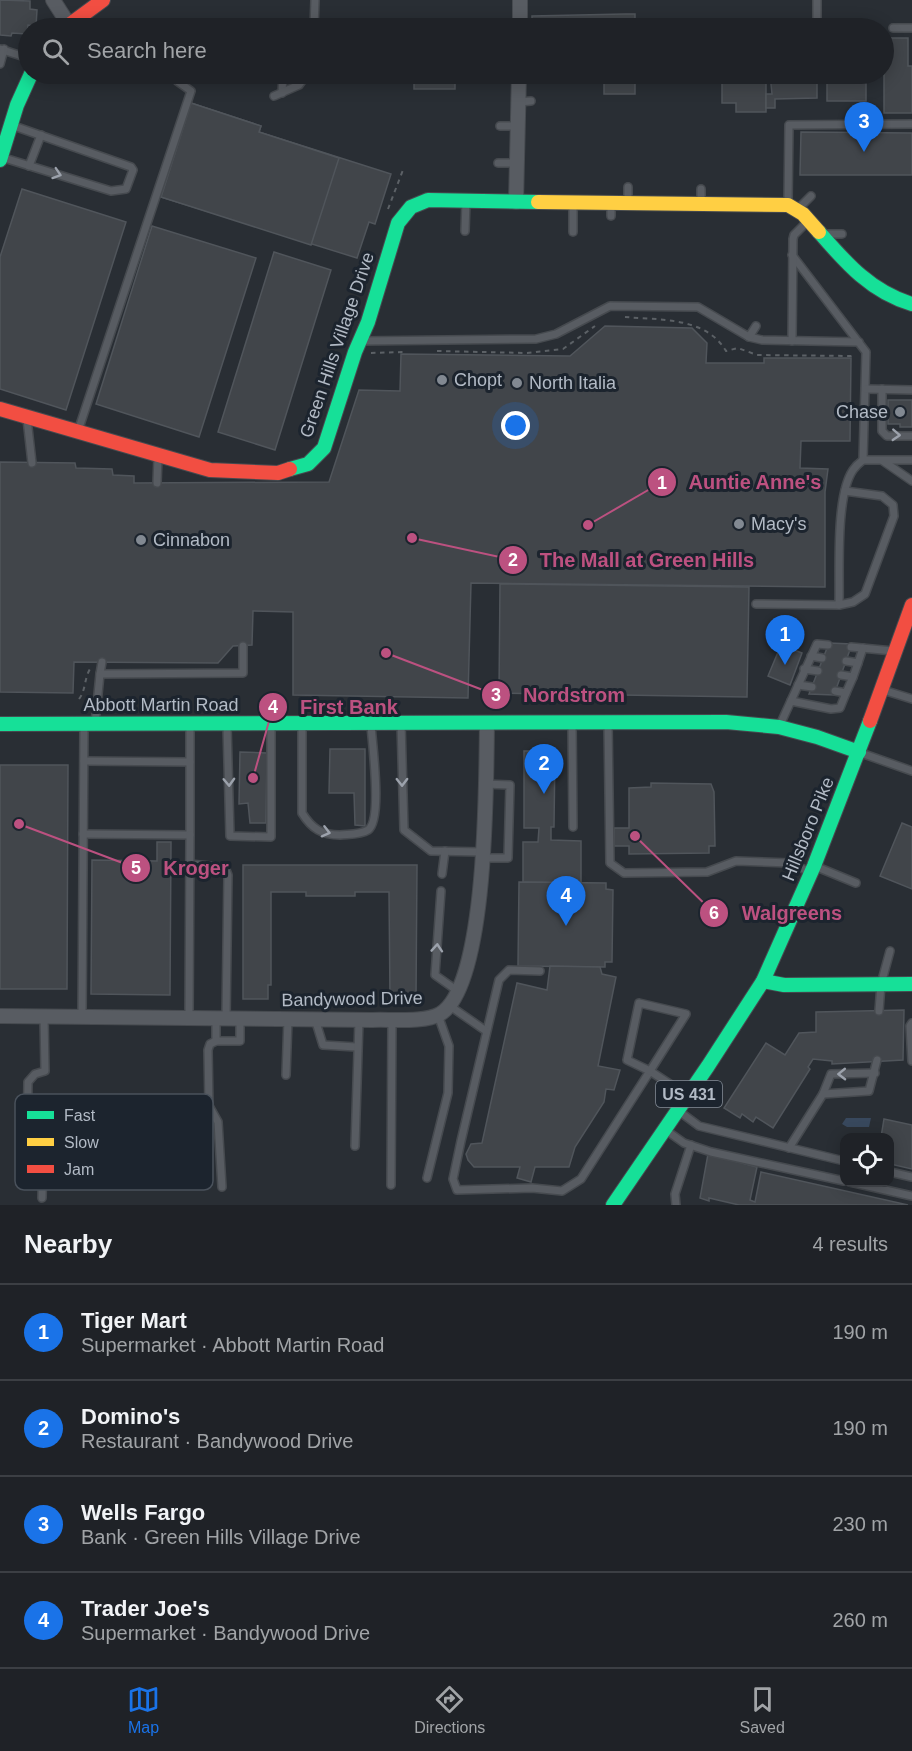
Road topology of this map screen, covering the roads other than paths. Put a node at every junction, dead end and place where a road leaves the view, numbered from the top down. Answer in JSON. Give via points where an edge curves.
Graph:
{"nodes":[{"id":1,"x":53,"y":0,"type":"edge"},
{"id":2,"x":315,"y":0,"type":"edge"},
{"id":3,"x":520,"y":0,"type":"edge"},
{"id":4,"x":818,"y":0,"type":"edge"},
{"id":5,"x":102,"y":1,"type":"edge"},
{"id":6,"x":62,"y":18,"type":"edge"},
{"id":7,"x":79,"y":18,"type":"edge"},
{"id":8,"x":314,"y":18,"type":"edge"},
{"id":9,"x":520,"y":18,"type":"edge"},
{"id":10,"x":817,"y":18,"type":"edge"},
{"id":11,"x":894,"y":28,"type":"edge"},
{"id":12,"x":912,"y":28,"type":"edge"},
{"id":13,"x":2,"y":49,"type":"edge"},
{"id":14,"x":18,"y":55,"type":"edge"},
{"id":15,"x":0,"y":64,"type":"edge"},
{"id":16,"x":26,"y":84,"type":"edge"},
{"id":17,"x":181,"y":84,"type":"edge"},
{"id":18,"x":280,"y":84,"type":"edge"},
{"id":19,"x":300,"y":84,"type":"edge"},
{"id":20,"x":521,"y":84,"type":"edge"},
{"id":21,"x":10,"y":117,"type":"junction"},
{"id":22,"x":912,"y":124,"type":"edge"},
{"id":23,"x":500,"y":126,"type":"dead end"},
{"id":24,"x":517,"y":126,"type":"junction"},
{"id":25,"x":41,"y":135,"type":"junction"},
{"id":26,"x":1,"y":159,"type":"edge"},
{"id":27,"x":498,"y":163,"type":"dead end"},
{"id":28,"x":517,"y":163,"type":"junction"},
{"id":29,"x":29,"y":165,"type":"junction"},
{"id":30,"x":628,"y":187,"type":"dead end"},
{"id":31,"x":811,"y":196,"type":"dead end"},
{"id":32,"x":466,"y":201,"type":"junction"},
{"id":33,"x":516,"y":202,"type":"junction"},
{"id":34,"x":573,"y":202,"type":"junction"},
{"id":35,"x":628,"y":203,"type":"junction"},
{"id":36,"x":793,"y":208,"type":"junction"},
{"id":37,"x":809,"y":219,"type":"junction"},
{"id":38,"x":465,"y":231,"type":"dead end"},
{"id":39,"x":573,"y":232,"type":"dead end"},
{"id":40,"x":821,"y":234,"type":"junction"},
{"id":41,"x":842,"y":234,"type":"dead end"},
{"id":42,"x":792,"y":255,"type":"junction"},
{"id":43,"x":912,"y":304,"type":"edge"},
{"id":44,"x":756,"y":326,"type":"dead end"},
{"id":45,"x":749,"y":337,"type":"junction"},
{"id":46,"x":792,"y":341,"type":"junction"},
{"id":47,"x":859,"y":342,"type":"junction"},
{"id":48,"x":364,"y":347,"type":"junction"},
{"id":49,"x":866,"y":389,"type":"junction"},
{"id":50,"x":882,"y":389,"type":"junction"},
{"id":51,"x":912,"y":390,"type":"edge"},
{"id":52,"x":0,"y":409,"type":"edge"},
{"id":53,"x":27,"y":416,"type":"junction"},
{"id":54,"x":78,"y":431,"type":"junction"},
{"id":55,"x":912,"y":436,"type":"edge"},
{"id":56,"x":158,"y":454,"type":"junction"},
{"id":57,"x":862,"y":460,"type":"junction"},
{"id":58,"x":912,"y":460,"type":"edge"},
{"id":59,"x":883,"y":461,"type":"junction"},
{"id":60,"x":32,"y":463,"type":"dead end"},
{"id":61,"x":912,"y":481,"type":"edge"},
{"id":62,"x":157,"y":483,"type":"dead end"},
{"id":63,"x":845,"y":491,"type":"junction"},
{"id":64,"x":756,"y":604,"type":"dead end"},
{"id":65,"x":839,"y":605,"type":"junction"},
{"id":66,"x":912,"y":605,"type":"edge"},
{"id":67,"x":828,"y":645,"type":"dead end"},
{"id":68,"x":243,"y":646,"type":"dead end"},
{"id":69,"x":851,"y":647,"type":"dead end"},
{"id":70,"x":863,"y":648,"type":"junction"},
{"id":71,"x":895,"y":651,"type":"junction"},
{"id":72,"x":811,"y":656,"type":"junction"},
{"id":73,"x":822,"y":658,"type":"dead end"},
{"id":74,"x":102,"y":662,"type":"dead end"},
{"id":75,"x":846,"y":662,"type":"dead end"},
{"id":76,"x":858,"y":663,"type":"junction"},
{"id":77,"x":804,"y":669,"type":"junction"},
{"id":78,"x":818,"y":671,"type":"dead end"},
{"id":79,"x":100,"y":674,"type":"junction"},
{"id":80,"x":841,"y":675,"type":"dead end"},
{"id":81,"x":853,"y":676,"type":"junction"},
{"id":82,"x":798,"y":685,"type":"junction"},
{"id":83,"x":812,"y":687,"type":"dead end"},
{"id":84,"x":881,"y":689,"type":"junction"},
{"id":85,"x":835,"y":691,"type":"dead end"},
{"id":86,"x":846,"y":693,"type":"junction"},
{"id":87,"x":912,"y":699,"type":"edge"},
{"id":88,"x":791,"y":700,"type":"junction"},
{"id":89,"x":190,"y":723,"type":"junction"},
{"id":90,"x":226,"y":723,"type":"junction"},
{"id":91,"x":272,"y":723,"type":"junction"},
{"id":92,"x":302,"y":723,"type":"junction"},
{"id":93,"x":371,"y":723,"type":"junction"},
{"id":94,"x":401,"y":723,"type":"junction"},
{"id":95,"x":487,"y":723,"type":"junction"},
{"id":96,"x":572,"y":723,"type":"junction"},
{"id":97,"x":608,"y":723,"type":"junction"},
{"id":98,"x":0,"y":724,"type":"edge"},
{"id":99,"x":90,"y":724,"type":"junction"},
{"id":100,"x":779,"y":728,"type":"junction"},
{"id":101,"x":859,"y":752,"type":"junction"},
{"id":102,"x":84,"y":761,"type":"junction"},
{"id":103,"x":190,"y":762,"type":"junction"},
{"id":104,"x":912,"y":771,"type":"edge"},
{"id":105,"x":485,"y":784,"type":"junction"},
{"id":106,"x":573,"y":827,"type":"dead end"},
{"id":107,"x":83,"y":834,"type":"junction"},
{"id":108,"x":190,"y":836,"type":"junction"},
{"id":109,"x":445,"y":851,"type":"junction"},
{"id":110,"x":483,"y":855,"type":"junction"},
{"id":111,"x":190,"y":864,"type":"junction"},
{"id":112,"x":813,"y":869,"type":"junction"},
{"id":113,"x":442,"y":874,"type":"dead end"},
{"id":114,"x":856,"y":883,"type":"dead end"},
{"id":115,"x":441,"y":891,"type":"dead end"},
{"id":116,"x":890,"y":951,"type":"dead end"},
{"id":117,"x":540,"y":971,"type":"dead end"},
{"id":118,"x":762,"y":981,"type":"junction"},
{"id":119,"x":881,"y":984,"type":"junction"},
{"id":120,"x":912,"y":984,"type":"edge"},
{"id":121,"x":459,"y":992,"type":"junction"},
{"id":122,"x":450,"y":1006,"type":"junction"},
{"id":123,"x":879,"y":1011,"type":"dead end"},
{"id":124,"x":438,"y":1015,"type":"junction"},
{"id":125,"x":0,"y":1016,"type":"edge"},
{"id":126,"x":44,"y":1017,"type":"junction"},
{"id":127,"x":82,"y":1017,"type":"junction"},
{"id":128,"x":189,"y":1018,"type":"junction"},
{"id":129,"x":227,"y":1018,"type":"junction"},
{"id":130,"x":288,"y":1019,"type":"junction"},
{"id":131,"x":315,"y":1019,"type":"junction"},
{"id":132,"x":392,"y":1019,"type":"junction"},
{"id":133,"x":358,"y":1020,"type":"junction"},
{"id":134,"x":911,"y":1025,"type":"edge"},
{"id":135,"x":486,"y":1031,"type":"junction"},
{"id":136,"x":216,"y":1041,"type":"junction"},
{"id":137,"x":357,"y":1047,"type":"junction"},
{"id":138,"x":877,"y":1060,"type":"dead end"},
{"id":139,"x":912,"y":1061,"type":"edge"},
{"id":140,"x":650,"y":1071,"type":"junction"},
{"id":141,"x":875,"y":1073,"type":"junction"},
{"id":142,"x":286,"y":1075,"type":"dead end"},
{"id":143,"x":28,"y":1094,"type":"edge"},
{"id":144,"x":209,"y":1094,"type":"edge"},
{"id":145,"x":823,"y":1094,"type":"junction"},
{"id":146,"x":688,"y":1096,"type":"junction"},
{"id":147,"x":678,"y":1110,"type":"junction"},
{"id":148,"x":213,"y":1113,"type":"edge"},
{"id":149,"x":665,"y":1129,"type":"junction"},
{"id":150,"x":691,"y":1145,"type":"junction"},
{"id":151,"x":355,"y":1146,"type":"dead end"},
{"id":152,"x":789,"y":1148,"type":"junction"},
{"id":153,"x":840,"y":1160,"type":"edge"},
{"id":154,"x":894,"y":1173,"type":"edge"},
{"id":155,"x":912,"y":1177,"type":"edge"},
{"id":156,"x":427,"y":1178,"type":"dead end"},
{"id":157,"x":840,"y":1180,"type":"edge"},
{"id":158,"x":391,"y":1185,"type":"dead end"},
{"id":159,"x":222,"y":1187,"type":"dead end"},
{"id":160,"x":872,"y":1187,"type":"edge"},
{"id":161,"x":42,"y":1190,"type":"edge"},
{"id":162,"x":912,"y":1196,"type":"edge"},
{"id":163,"x":42,"y":1198,"type":"dead end"},
{"id":164,"x":613,"y":1205,"type":"edge"},
{"id":165,"x":676,"y":1205,"type":"edge"}],
"edges":[{"from":1,"to":6,"type":"street"},
{"from":2,"to":8,"type":"lane"},
{"from":3,"to":9,"type":"street"},
{"from":4,"to":10,"type":"lane"},
{"from":5,"to":7,"type":"main road"},
{"from":11,"to":12,"type":"lane"},
{"from":13,"to":14,"type":"lane"},
{"from":13,"to":15,"type":"lane"},
{"from":16,"to":21,"type":"main road"},
{"from":17,"to":54,"type":"lane","via":[[191,91]]},
{"from":18,"to":19,"type":"lane","via":[[278,94]]},
{"from":20,"to":24,"type":"street","via":[[525,102]]},
{"from":21,"to":25,"type":"lane"},
{"from":21,"to":26,"type":"main road"},
{"from":22,"to":36,"type":"lane","via":[[789,125]]},
{"from":23,"to":24,"type":"lane"},
{"from":24,"to":28,"type":"street"},
{"from":25,"to":29,"type":"lane"},
{"from":29,"to":25,"type":"lane","one_way":true,"via":[[111,191],[126,189],[131,178],[131,167]]},
{"from":26,"to":29,"type":"lane"},
{"from":27,"to":28,"type":"lane"},
{"from":28,"to":33,"type":"street"},
{"from":30,"to":35,"type":"lane"},
{"from":31,"to":36,"type":"lane"},
{"from":32,"to":33,"type":"main road","name":"Green Hills Village Drive"},
{"from":32,"to":38,"type":"lane"},
{"from":32,"to":48,"type":"main road","name":"Green Hills Village Drive","via":[[411,207],[398,223]]},
{"from":33,"to":34,"type":"main road","name":"Green Hills Village Drive","via":[[554,198]]},
{"from":34,"to":35,"type":"main road","name":"Green Hills Village Drive","via":[[591,199],[610,209]]},
{"from":34,"to":39,"type":"lane"},
{"from":35,"to":36,"type":"main road","name":"Green Hills Village Drive","via":[[647,206],[664,199],[684,206],[701,196],[720,207]]},
{"from":36,"to":37,"type":"main road"},
{"from":37,"to":40,"type":"main road"},
{"from":37,"to":42,"type":"lane","via":[[794,235]]},
{"from":40,"to":41,"type":"lane"},
{"from":40,"to":43,"type":"main road","via":[[861,279],[885,295]]},
{"from":42,"to":46,"type":"lane"},
{"from":42,"to":47,"type":"lane"},
{"from":44,"to":45,"type":"lane"},
{"from":45,"to":46,"type":"lane"},
{"from":45,"to":48,"type":"lane","via":[[698,307],[610,306],[556,334],[536,339]]},
{"from":46,"to":47,"type":"lane"},
{"from":47,"to":49,"type":"lane","via":[[866,352]]},
{"from":48,"to":56,"type":"main road","name":"Green Hills Village Drive","via":[[355,352],[324,448],[308,464],[278,473],[210,470]]},
{"from":49,"to":50,"type":"lane"},
{"from":49,"to":57,"type":"lane"},
{"from":50,"to":51,"type":"lane"},
{"from":50,"to":55,"type":"lane","one_way":true,"via":[[882,431],[887,436]]},
{"from":52,"to":53,"type":"main road","name":"Green Hills Village Drive"},
{"from":53,"to":54,"type":"main road","name":"Green Hills Village Drive"},
{"from":53,"to":60,"type":"lane"},
{"from":54,"to":56,"type":"main road","name":"Green Hills Village Drive"},
{"from":56,"to":62,"type":"lane"},
{"from":57,"to":59,"type":"lane"},
{"from":57,"to":63,"type":"lane","via":[[852,471]]},
{"from":58,"to":59,"type":"lane"},
{"from":59,"to":61,"type":"lane"},
{"from":63,"to":65,"type":"lane"},
{"from":63,"to":65,"type":"lane","via":[[882,496],[893,505],[894,516],[865,594]]},
{"from":64,"to":65,"type":"lane"},
{"from":66,"to":71,"type":"main road","name":"Hillsboro Pike","number":"US 431"},
{"from":67,"to":72,"type":"lane","via":[[816,644]]},
{"from":68,"to":79,"type":"lane","via":[[243,673]]},
{"from":69,"to":70,"type":"lane"},
{"from":70,"to":71,"type":"lane"},
{"from":70,"to":76,"type":"lane"},
{"from":71,"to":84,"type":"main road","name":"Hillsboro Pike","number":"US 431"},
{"from":72,"to":73,"type":"lane"},
{"from":72,"to":77,"type":"lane"},
{"from":74,"to":79,"type":"lane"},
{"from":75,"to":76,"type":"lane"},
{"from":76,"to":81,"type":"lane"},
{"from":77,"to":78,"type":"lane"},
{"from":77,"to":82,"type":"lane"},
{"from":79,"to":99,"type":"lane"},
{"from":80,"to":81,"type":"lane"},
{"from":81,"to":86,"type":"lane"},
{"from":82,"to":83,"type":"lane"},
{"from":82,"to":88,"type":"lane"},
{"from":84,"to":87,"type":"lane"},
{"from":84,"to":101,"type":"main road","name":"Hillsboro Pike","number":"US 431"},
{"from":85,"to":86,"type":"lane"},
{"from":86,"to":88,"type":"lane","via":[[840,708],[831,710]]},
{"from":88,"to":100,"type":"lane"},
{"from":89,"to":90,"type":"main road","name":"Abbott Martin Road"},
{"from":89,"to":99,"type":"main road","name":"Abbott Martin Road"},
{"from":89,"to":103,"type":"lane"},
{"from":90,"to":91,"type":"main road","name":"Abbott Martin Road"},
{"from":90,"to":91,"type":"lane","one_way":true,"via":[[230,836],[271,837]]},
{"from":91,"to":92,"type":"main road","name":"Abbott Martin Road"},
{"from":92,"to":93,"type":"main road","name":"Abbott Martin Road"},
{"from":92,"to":93,"type":"lane","one_way":true,"via":[[302,813],[309,825],[320,832],[347,835],[369,830],[373,824],[376,804]]},
{"from":93,"to":94,"type":"main road","name":"Abbott Martin Road"},
{"from":94,"to":95,"type":"main road","name":"Abbott Martin Road"},
{"from":94,"to":109,"type":"lane","one_way":true,"via":[[404,830],[431,851]]},
{"from":95,"to":96,"type":"main road","name":"Abbott Martin Road"},
{"from":95,"to":105,"type":"street","name":"Bandywood Drive"},
{"from":96,"to":97,"type":"main road","name":"Abbott Martin Road"},
{"from":96,"to":106,"type":"lane"},
{"from":97,"to":100,"type":"main road","name":"Abbott Martin Road","via":[[726,722]]},
{"from":97,"to":112,"type":"lane","via":[[610,863],[624,873],[707,872],[736,861],[790,863]]},
{"from":98,"to":99,"type":"main road","name":"Abbott Martin Road"},
{"from":99,"to":102,"type":"lane"},
{"from":100,"to":101,"type":"main road","name":"Abbott Martin Road"},
{"from":101,"to":104,"type":"lane"},
{"from":101,"to":112,"type":"main road","name":"Hillsboro Pike","number":"US 431"},
{"from":102,"to":103,"type":"lane"},
{"from":102,"to":107,"type":"lane"},
{"from":103,"to":108,"type":"lane"},
{"from":105,"to":110,"type":"street","name":"Bandywood Drive"},
{"from":105,"to":110,"type":"lane","via":[[510,785],[508,858]]},
{"from":107,"to":108,"type":"lane"},
{"from":107,"to":127,"type":"lane"},
{"from":108,"to":111,"type":"lane"},
{"from":109,"to":110,"type":"lane"},
{"from":109,"to":113,"type":"lane"},
{"from":110,"to":121,"type":"street","name":"Bandywood Drive","via":[[483,875]]},
{"from":111,"to":128,"type":"lane"},
{"from":111,"to":129,"type":"lane","via":[[219,867],[228,875]]},
{"from":112,"to":114,"type":"lane"},
{"from":112,"to":118,"type":"main road","name":"Hillsboro Pike","number":"US 431"},
{"from":121,"to":115,"type":"lane","one_way":true,"via":[[435,975]]},
{"from":116,"to":119,"type":"lane"},
{"from":117,"to":135,"type":"lane","via":[[510,970],[499,980]]},
{"from":118,"to":119,"type":"main road","via":[[784,985]]},
{"from":118,"to":146,"type":"main road","name":"Hillsboro Pike","number":"US 431"},
{"from":119,"to":120,"type":"main road"},
{"from":119,"to":123,"type":"lane"},
{"from":121,"to":122,"type":"street","name":"Bandywood Drive"},
{"from":122,"to":124,"type":"street","name":"Bandywood Drive"},
{"from":122,"to":135,"type":"lane"},
{"from":124,"to":132,"type":"street","name":"Bandywood Drive"},
{"from":124,"to":156,"type":"lane","via":[[450,1046],[448,1094]]},
{"from":125,"to":126,"type":"street","name":"Bandywood Drive"},
{"from":126,"to":127,"type":"street","name":"Bandywood Drive"},
{"from":126,"to":143,"type":"lane","via":[[45,1071],[28,1082]]},
{"from":127,"to":128,"type":"street","name":"Bandywood Drive"},
{"from":128,"to":129,"type":"street","name":"Bandywood Drive"},
{"from":129,"to":130,"type":"street","name":"Bandywood Drive"},
{"from":129,"to":136,"type":"lane"},
{"from":129,"to":136,"type":"lane","via":[[240,1041]]},
{"from":130,"to":131,"type":"street","name":"Bandywood Drive"},
{"from":130,"to":142,"type":"lane"},
{"from":131,"to":133,"type":"street","name":"Bandywood Drive"},
{"from":131,"to":137,"type":"lane","via":[[323,1045]]},
{"from":132,"to":133,"type":"street","name":"Bandywood Drive"},
{"from":132,"to":158,"type":"lane"},
{"from":133,"to":137,"type":"lane"},
{"from":134,"to":139,"type":"lane"},
{"from":135,"to":140,"type":"lane","via":[[453,1179],[457,1190],[562,1191],[581,1179]]},
{"from":136,"to":144,"type":"lane","via":[[208,1050]]},
{"from":137,"to":151,"type":"lane"},
{"from":138,"to":141,"type":"lane"},
{"from":140,"to":140,"type":"lane","via":[[627,1060],[639,1003],[687,1014]]},
{"from":140,"to":146,"type":"lane"},
{"from":141,"to":145,"type":"lane","via":[[869,1091]]},
{"from":141,"to":145,"type":"lane","one_way":true,"via":[[831,1074]]},
{"from":145,"to":152,"type":"lane"},
{"from":146,"to":147,"type":"main road","name":"Hillsboro Pike","number":"US 431"},
{"from":147,"to":149,"type":"main road","name":"Hillsboro Pike","number":"US 431"},
{"from":147,"to":152,"type":"lane","via":[[699,1126]]},
{"from":148,"to":159,"type":"lane","via":[[218,1122]]},
{"from":149,"to":150,"type":"lane"},
{"from":149,"to":164,"type":"main road","name":"Hillsboro Pike","number":"US 431"},
{"from":150,"to":157,"type":"lane"},
{"from":150,"to":165,"type":"lane","via":[[675,1194]]},
{"from":152,"to":153,"type":"lane"},
{"from":154,"to":155,"type":"lane"},
{"from":160,"to":162,"type":"lane"},
{"from":161,"to":163,"type":"lane"}]}
